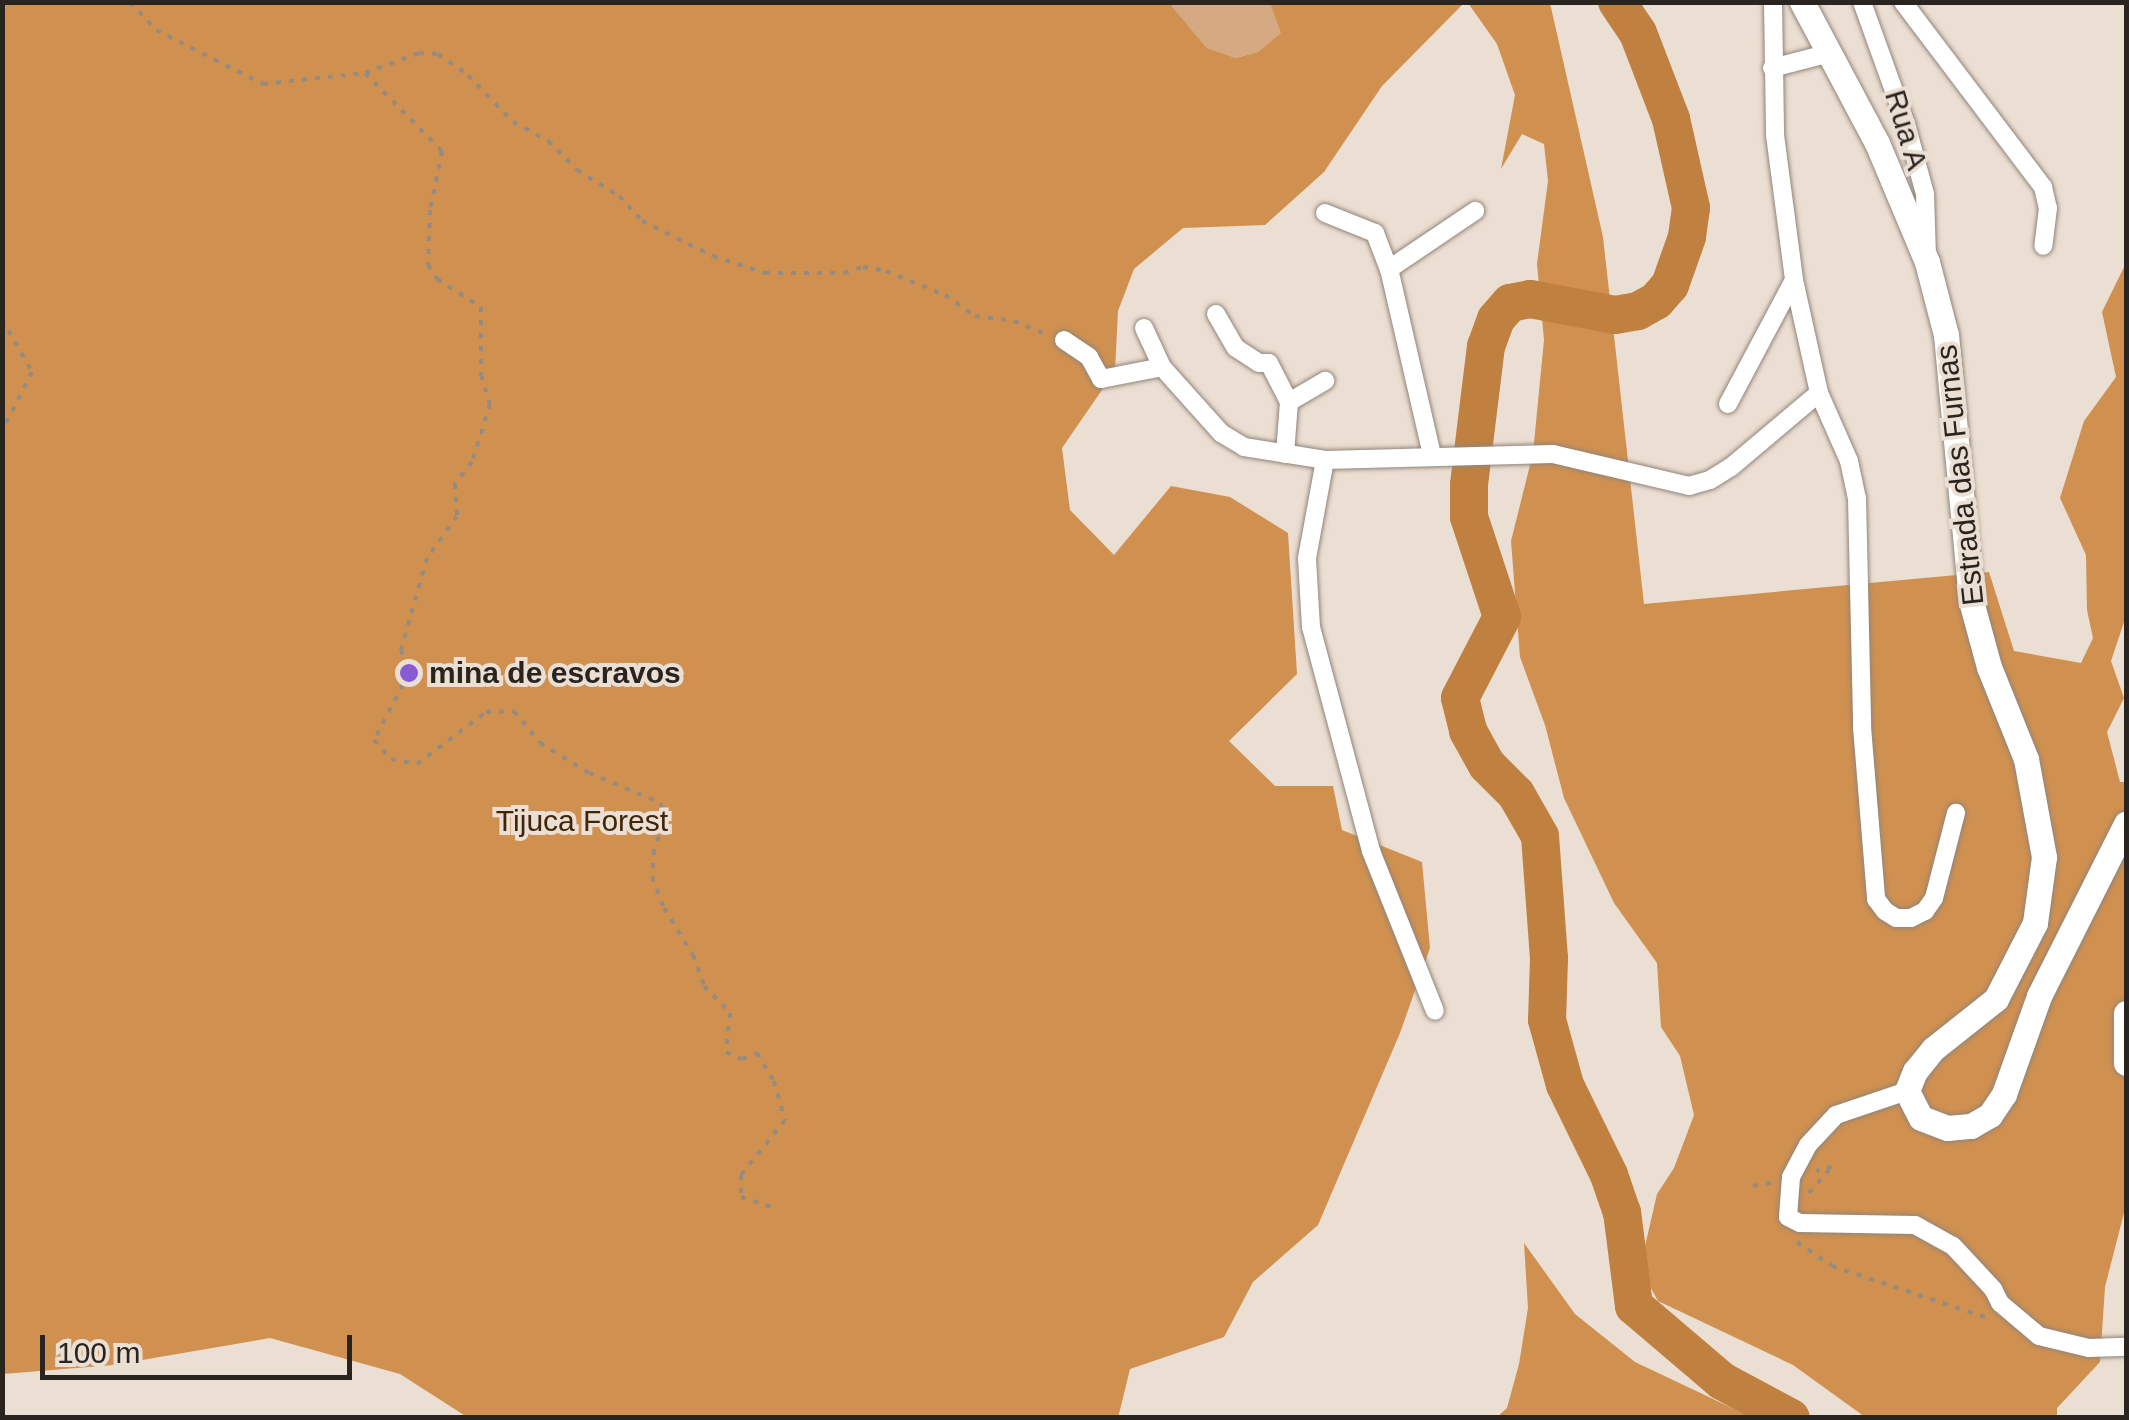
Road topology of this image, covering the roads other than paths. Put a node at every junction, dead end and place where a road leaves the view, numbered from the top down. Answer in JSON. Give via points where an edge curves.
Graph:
{"nodes":[{"id":1,"x":1773,"y":2,"type":"edge"},
{"id":2,"x":1802,"y":2,"type":"edge"},
{"id":3,"x":1862,"y":2,"type":"edge"},
{"id":4,"x":1903,"y":2,"type":"edge"},
{"id":5,"x":1830,"y":53,"type":"junction"},
{"id":6,"x":1772,"y":68,"type":"junction"},
{"id":7,"x":1476,"y":211,"type":"dead end"},
{"id":8,"x":1325,"y":213,"type":"dead end"},
{"id":9,"x":2043,"y":246,"type":"dead end"},
{"id":10,"x":1927,"y":262,"type":"junction"},
{"id":11,"x":1389,"y":270,"type":"junction"},
{"id":12,"x":1794,"y":280,"type":"junction"},
{"id":13,"x":1216,"y":314,"type":"dead end"},
{"id":14,"x":1144,"y":328,"type":"dead end"},
{"id":15,"x":1064,"y":340,"type":"road end"},
{"id":16,"x":1162,"y":367,"type":"junction"},
{"id":17,"x":1325,"y":381,"type":"dead end"},
{"id":18,"x":1818,"y":393,"type":"junction"},
{"id":19,"x":1289,"y":402,"type":"junction"},
{"id":20,"x":1728,"y":404,"type":"dead end"},
{"id":21,"x":1286,"y":454,"type":"junction"},
{"id":22,"x":1432,"y":455,"type":"junction"},
{"id":23,"x":1326,"y":460,"type":"junction"},
{"id":24,"x":1956,"y":813,"type":"dead end"},
{"id":25,"x":2126,"y":824,"type":"edge"},
{"id":26,"x":1435,"y":1011,"type":"dead end"},
{"id":27,"x":2126,"y":1013,"type":"edge"},
{"id":28,"x":2126,"y":1063,"type":"edge"},
{"id":29,"x":1907,"y":1092,"type":"junction"},
{"id":30,"x":2126,"y":1348,"type":"edge"}],
"edges":[{"from":1,"to":6,"type":"street"},
{"from":2,"to":5,"type":"main road","name":"Estrada das Furnas"},
{"from":3,"to":10,"type":"street","name":"Rua A","via":[[1925,194]]},
{"from":4,"to":9,"type":"street","via":[[2043,187]]},
{"from":5,"to":6,"type":"street"},
{"from":5,"to":10,"type":"main road","name":"Estrada das Furnas","via":[[1877,142]]},
{"from":6,"to":12,"type":"street"},
{"from":7,"to":11,"type":"street"},
{"from":8,"to":11,"type":"street","via":[[1375,233]]},
{"from":10,"to":29,"type":"main road","name":"Estrada das Furnas","via":[[1946,335],[1972,601],[1989,667],[2026,759],[2044,857],[2035,923],[1996,999],[1933,1049]]},
{"from":11,"to":22,"type":"street"},
{"from":12,"to":18,"type":"street"},
{"from":12,"to":20,"type":"street"},
{"from":13,"to":19,"type":"street","via":[[1236,348],[1268,362]]},
{"from":14,"to":16,"type":"street"},
{"from":15,"to":16,"type":"street","via":[[1089,357],[1101,378]]},
{"from":16,"to":21,"type":"street","via":[[1221,433],[1244,447]]},
{"from":17,"to":19,"type":"street"},
{"from":18,"to":22,"type":"street","via":[[1730,466],[1689,486],[1574,457]]},
{"from":18,"to":24,"type":"street","via":[[1849,460],[1858,498],[1862,727],[1876,900],[1885,912],[1911,918],[1925,911]]},
{"from":19,"to":21,"type":"street"},
{"from":21,"to":23,"type":"street"},
{"from":22,"to":23,"type":"street"},
{"from":23,"to":26,"type":"street","via":[[1308,558],[1311,627],[1377,868]]},
{"from":25,"to":29,"type":"main road","via":[[2039,996],[1990,1115],[1971,1126],[1947,1128],[1921,1118]]},
{"from":27,"to":28,"type":"main road"},
{"from":29,"to":30,"type":"street","via":[[1836,1115],[1808,1145],[1791,1177],[1788,1216],[1800,1222],[1915,1225],[1953,1246],[2000,1303],[2039,1336],[2089,1348]]}]}
